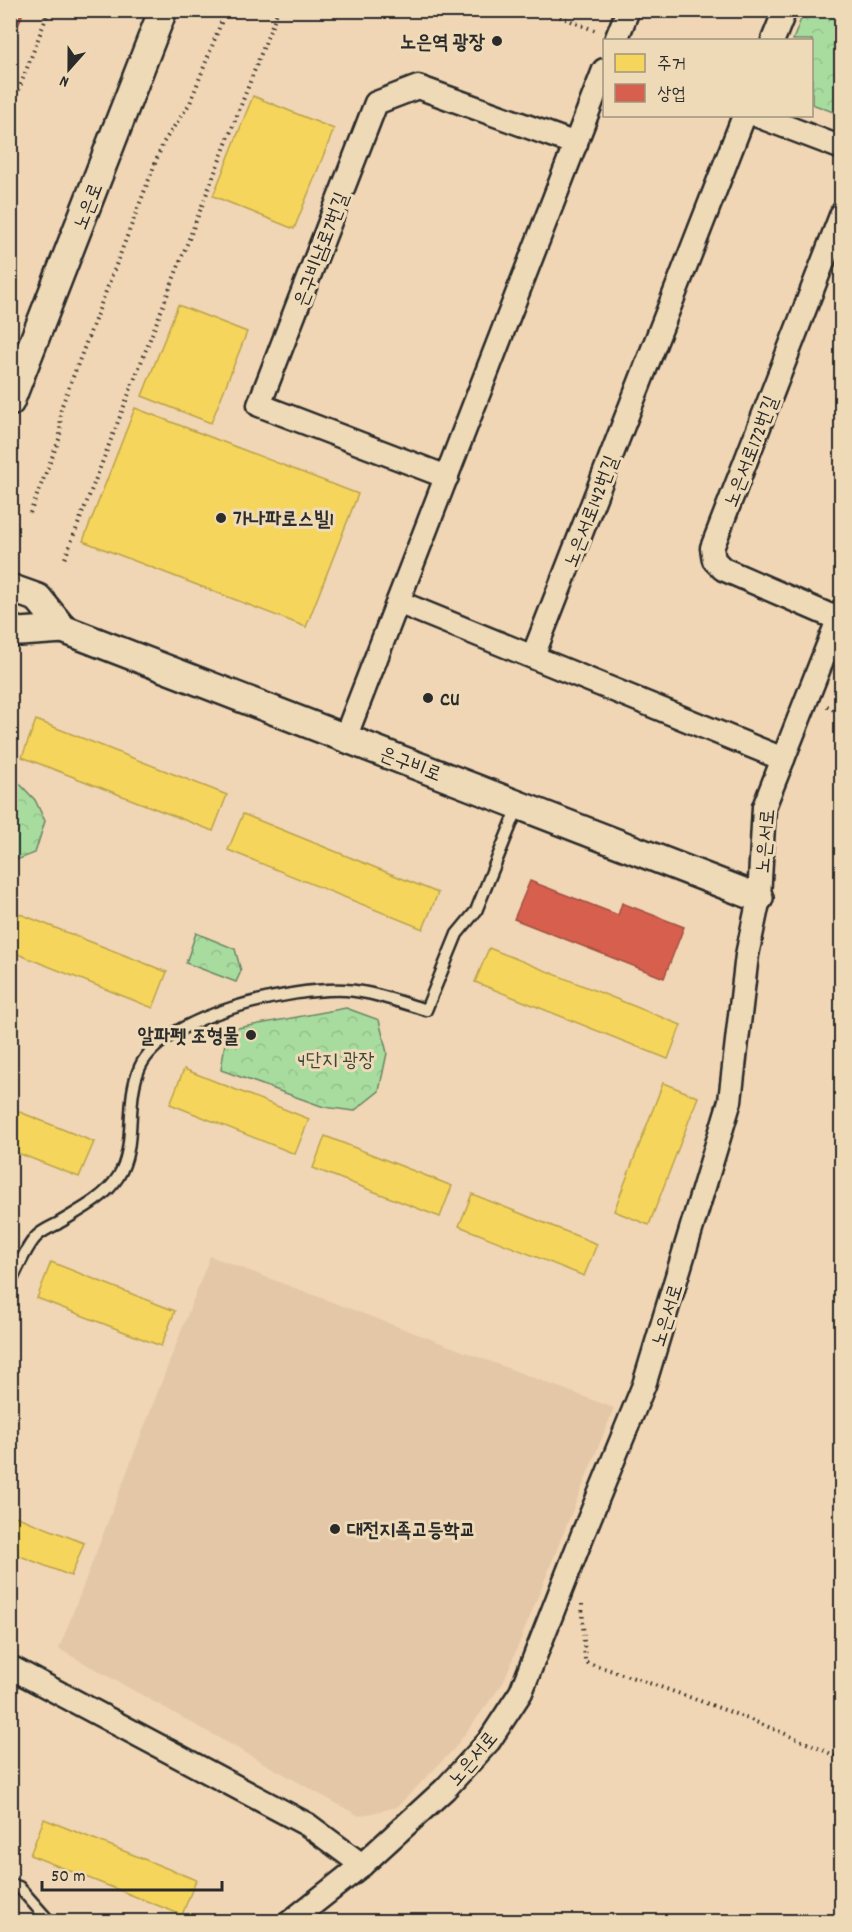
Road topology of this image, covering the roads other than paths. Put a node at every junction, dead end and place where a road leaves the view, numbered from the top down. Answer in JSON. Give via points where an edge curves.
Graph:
{"nodes":[{"id":1,"x":163,"y":10,"type":"edge"},
{"id":2,"x":628,"y":10,"type":"edge"},
{"id":3,"x":785,"y":10,"type":"edge"},
{"id":4,"x":616,"y":39,"type":"edge"},
{"id":5,"x":773,"y":39,"type":"edge"},
{"id":6,"x":603,"y":73,"type":"edge"},
{"id":7,"x":744,"y":117,"type":"edge"},
{"id":8,"x":761,"y":117,"type":"edge"},
{"id":9,"x":576,"y":144,"type":"junction"},
{"id":10,"x":842,"y":148,"type":"edge"},
{"id":11,"x":842,"y":213,"type":"edge"},
{"id":12,"x":10,"y":402,"type":"edge"},
{"id":13,"x":447,"y":477,"type":"junction"},
{"id":14,"x":10,"y":588,"type":"edge"},
{"id":15,"x":398,"y":602,"type":"junction"},
{"id":16,"x":840,"y":615,"type":"edge"},
{"id":17,"x":10,"y":629,"type":"edge"},
{"id":18,"x":63,"y":629,"type":"junction"},
{"id":19,"x":533,"y":656,"type":"junction"},
{"id":20,"x":345,"y":738,"type":"junction"},
{"id":21,"x":783,"y":759,"type":"junction"},
{"id":22,"x":519,"y":805,"type":"junction"},
{"id":23,"x":759,"y":898,"type":"junction"},
{"id":24,"x":10,"y":1283,"type":"edge"},
{"id":25,"x":10,"y":1667,"type":"edge"},
{"id":26,"x":362,"y":1865,"type":"junction"},
{"id":27,"x":10,"y":1884,"type":"edge"},
{"id":28,"x":50,"y":1922,"type":"edge"},
{"id":29,"x":290,"y":1922,"type":"edge"}],
"edges":[{"from":1,"to":12,"type":"street","name":"노은로"},
{"from":2,"to":4,"type":"street"},
{"from":3,"to":5,"type":"street"},
{"from":6,"to":9,"type":"street"},
{"from":7,"to":19,"type":"street","name":"노은서로142번길"},
{"from":8,"to":10,"type":"street"},
{"from":9,"to":13,"type":"street"},
{"from":9,"to":13,"type":"street","name":"은구비남로7번길","via":[[418,87],[376,103],[259,405]]},
{"from":11,"to":16,"type":"street","name":"노은서로172번길","via":[[712,548],[714,560],[723,569]]},
{"from":13,"to":15,"type":"street"},
{"from":14,"to":18,"type":"street","name":"은구비로","via":[[38,598]]},
{"from":15,"to":19,"type":"street"},
{"from":15,"to":20,"type":"street"},
{"from":16,"to":21,"type":"street","name":"노은서로"},
{"from":17,"to":18,"type":"street","name":"은구비로"},
{"from":18,"to":20,"type":"street","name":"은구비로"},
{"from":19,"to":21,"type":"street"},
{"from":20,"to":22,"type":"street","name":"은구비로"},
{"from":21,"to":23,"type":"street","name":"노은서로","via":[[764,807]]},
{"from":22,"to":23,"type":"street","name":"은구비로"},
{"from":22,"to":24,"type":"lane","via":[[476,911],[457,934],[426,1010],[345,990],[284,994],[203,1018],[174,1033],[150,1052],[140,1066],[134,1084],[128,1155],[117,1178],[90,1204],[37,1236]]},
{"from":23,"to":26,"type":"street","name":"노은서로","via":[[747,956],[730,1101],[645,1385],[521,1692],[489,1741],[445,1789]]},
{"from":25,"to":26,"type":"street","via":[[308,1825]]},
{"from":26,"to":29,"type":"street","name":"노은서로"},
{"from":27,"to":28,"type":"lane","via":[[19,1887]]}]}
